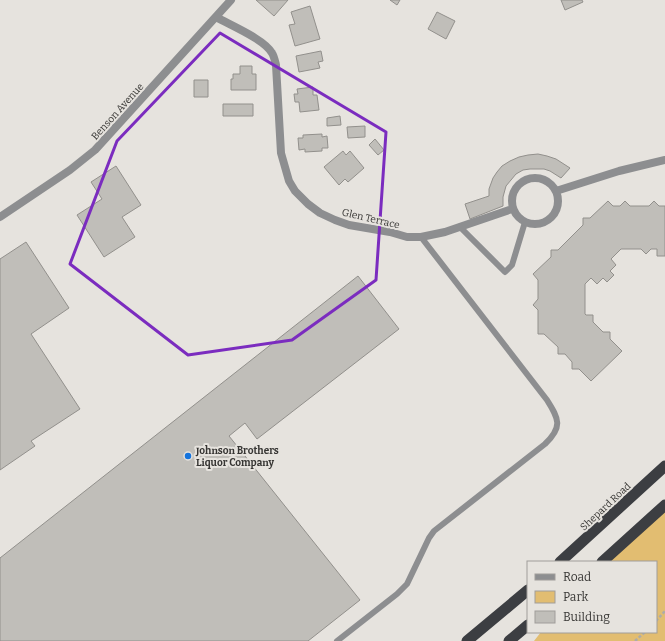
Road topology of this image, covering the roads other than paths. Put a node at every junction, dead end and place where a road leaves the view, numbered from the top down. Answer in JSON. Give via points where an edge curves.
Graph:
{"nodes":[{"id":1,"x":231,"y":0,"type":"edge"},
{"id":2,"x":216,"y":17,"type":"junction"},
{"id":3,"x":665,"y":160,"type":"edge"},
{"id":4,"x":556,"y":191,"type":"junction"},
{"id":5,"x":512,"y":209,"type":"junction"},
{"id":6,"x":0,"y":217,"type":"edge"},
{"id":7,"x":524,"y":222,"type":"junction"},
{"id":8,"x":460,"y":227,"type":"junction"},
{"id":9,"x":421,"y":237,"type":"junction"},
{"id":10,"x":665,"y":466,"type":"edge"},
{"id":11,"x":665,"y":505,"type":"edge"},
{"id":12,"x":561,"y":561,"type":"edge"},
{"id":13,"x":603,"y":561,"type":"edge"},
{"id":14,"x":527,"y":591,"type":"edge"},
{"id":15,"x":527,"y":626,"type":"edge"},
{"id":16,"x":337,"y":641,"type":"edge"},
{"id":17,"x":467,"y":641,"type":"edge"},
{"id":18,"x":509,"y":641,"type":"edge"}],
"edges":[{"from":1,"to":2,"type":"street","name":"Benson Avenue"},
{"from":2,"to":6,"type":"street","name":"Benson Avenue","via":[[95,150]]},
{"from":2,"to":9,"type":"street","name":"Glen Terrace","via":[[256,38],[272,53],[276,65],[282,153],[289,180],[295,191],[320,213],[335,220],[408,237]]},
{"from":3,"to":4,"type":"street","via":[[619,171]]},
{"from":4,"to":5,"type":"street","via":[[548,182],[528,179],[521,182],[512,193]]},
{"from":4,"to":7,"type":"street","via":[[557,206],[550,219],[538,224]]},
{"from":5,"to":7,"type":"street"},
{"from":5,"to":8,"type":"street","name":"Glen Terrace"},
{"from":7,"to":8,"type":"lane","via":[[512,265],[505,272]]},
{"from":8,"to":9,"type":"street","name":"Glen Terrace"},
{"from":9,"to":16,"type":"lane","via":[[547,400],[558,421],[557,430],[545,444],[434,531],[407,584]]},
{"from":10,"to":12,"type":"highway","name":"Shepard Road"},
{"from":11,"to":13,"type":"highway"},
{"from":14,"to":17,"type":"highway"},
{"from":15,"to":18,"type":"highway"}]}
